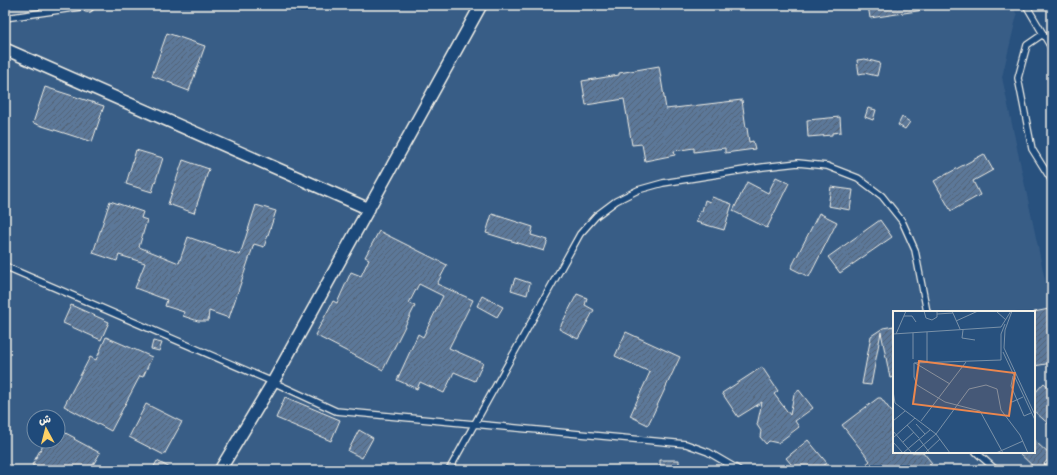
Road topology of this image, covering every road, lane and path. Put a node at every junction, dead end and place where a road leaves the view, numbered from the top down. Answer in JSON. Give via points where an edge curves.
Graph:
{"nodes":[{"id":1,"x":90,"y":5,"type":"edge"},
{"id":2,"x":481,"y":5,"type":"edge"},
{"id":3,"x":1026,"y":5,"type":"edge"},
{"id":4,"x":5,"y":18,"type":"edge"},
{"id":5,"x":1042,"y":34,"type":"junction"},
{"id":6,"x":5,"y":49,"type":"edge"},
{"id":7,"x":1052,"y":49,"type":"edge"},
{"id":8,"x":1052,"y":181,"type":"edge"},
{"id":9,"x":369,"y":209,"type":"junction"},
{"id":10,"x":5,"y":265,"type":"edge"},
{"id":11,"x":927,"y":311,"type":"edge"},
{"id":12,"x":273,"y":382,"type":"junction"},
{"id":13,"x":475,"y":424,"type":"junction"},
{"id":14,"x":977,"y":453,"type":"edge"},
{"id":15,"x":220,"y":470,"type":"edge"},
{"id":16,"x":449,"y":470,"type":"edge"},
{"id":17,"x":739,"y":470,"type":"edge"},
{"id":18,"x":996,"y":470,"type":"edge"}],
"edges":[{"from":1,"to":4,"type":"lane"},
{"from":2,"to":9,"type":"street"},
{"from":3,"to":5,"type":"lane"},
{"from":5,"to":7,"type":"lane"},
{"from":5,"to":8,"type":"lane","via":[[1027,44],[1018,78],[1032,149]]},
{"from":6,"to":9,"type":"street"},
{"from":9,"to":12,"type":"street"},
{"from":10,"to":12,"type":"lane"},
{"from":11,"to":13,"type":"lane","via":[[915,250],[902,221],[882,196],[858,178],[827,166],[798,163],[663,183],[638,190],[616,201],[596,216],[580,234]]},
{"from":12,"to":13,"type":"lane","via":[[336,411]]},
{"from":12,"to":15,"type":"street"},
{"from":13,"to":16,"type":"lane"},
{"from":13,"to":17,"type":"lane","via":[[686,444],[708,452]]},
{"from":14,"to":18,"type":"lane"}]}
